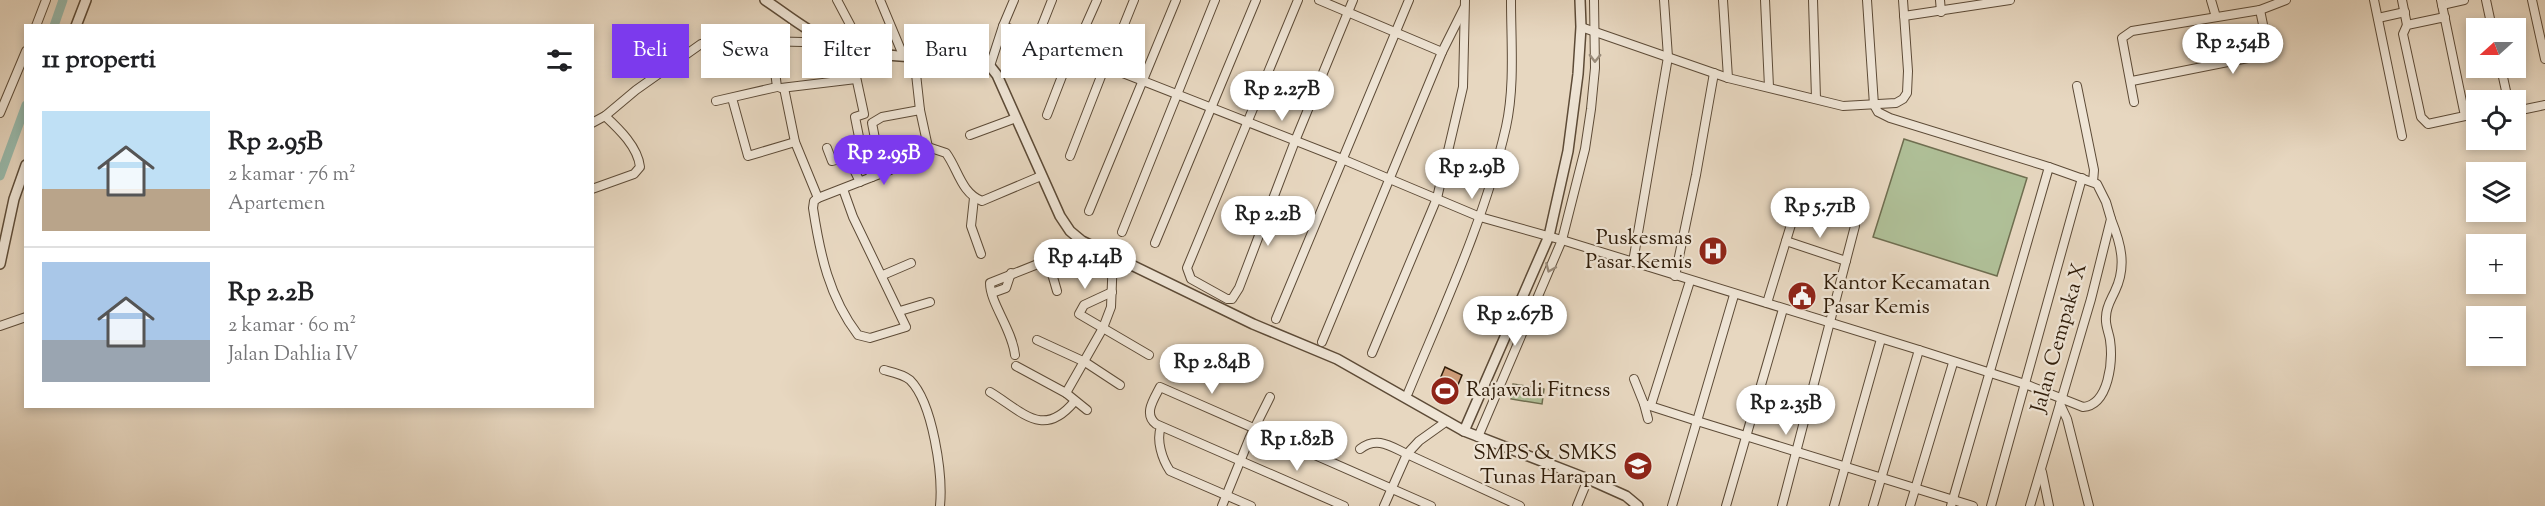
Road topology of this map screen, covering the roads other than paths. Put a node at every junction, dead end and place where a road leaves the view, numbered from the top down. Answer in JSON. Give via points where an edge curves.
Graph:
{"nodes":[{"id":1,"x":46,"y":0,"type":"edge"},
{"id":2,"x":86,"y":0,"type":"edge"},
{"id":3,"x":765,"y":0,"type":"edge"},
{"id":4,"x":837,"y":0,"type":"edge"},
{"id":5,"x":880,"y":0,"type":"edge"},
{"id":6,"x":1014,"y":0,"type":"edge"},
{"id":7,"x":1052,"y":0,"type":"edge"},
{"id":8,"x":1096,"y":0,"type":"edge"},
{"id":9,"x":1134,"y":0,"type":"edge"},
{"id":10,"x":1176,"y":0,"type":"edge"},
{"id":11,"x":1215,"y":0,"type":"edge"},
{"id":12,"x":1256,"y":0,"type":"edge"},
{"id":13,"x":1298,"y":0,"type":"edge"},
{"id":14,"x":1319,"y":0,"type":"edge"},
{"id":15,"x":1353,"y":0,"type":"edge"},
{"id":16,"x":1409,"y":0,"type":"edge"},
{"id":17,"x":1512,"y":0,"type":"edge"},
{"id":18,"x":1580,"y":0,"type":"edge"},
{"id":19,"x":1594,"y":0,"type":"edge"},
{"id":20,"x":1664,"y":0,"type":"edge"},
{"id":21,"x":1722,"y":0,"type":"edge"},
{"id":22,"x":1765,"y":0,"type":"edge"},
{"id":23,"x":1814,"y":0,"type":"edge"},
{"id":24,"x":1868,"y":0,"type":"edge"},
{"id":25,"x":1903,"y":0,"type":"edge"},
{"id":26,"x":1940,"y":0,"type":"edge"},
{"id":27,"x":2010,"y":0,"type":"edge"},
{"id":28,"x":2211,"y":0,"type":"edge"},
{"id":29,"x":2286,"y":0,"type":"edge"},
{"id":30,"x":2374,"y":0,"type":"edge"},
{"id":31,"x":2402,"y":0,"type":"edge"},
{"id":32,"x":2464,"y":0,"type":"edge"},
{"id":33,"x":2486,"y":0,"type":"edge"},
{"id":34,"x":2532,"y":0,"type":"edge"},
{"id":35,"x":1466,"y":2,"type":"edge"},
{"id":36,"x":1979,"y":3,"type":"edge"},
{"id":37,"x":2442,"y":3,"type":"edge"},
{"id":38,"x":2260,"y":10,"type":"junction"},
{"id":39,"x":1348,"y":12,"type":"junction"},
{"id":40,"x":1941,"y":12,"type":"junction"},
{"id":41,"x":2405,"y":12,"type":"junction"},
{"id":42,"x":1904,"y":16,"type":"junction"},
{"id":43,"x":2216,"y":16,"type":"junction"},
{"id":44,"x":2445,"y":17,"type":"junction"},
{"id":45,"x":2378,"y":18,"type":"junction"},
{"id":46,"x":2490,"y":18,"type":"edge"},
{"id":47,"x":37,"y":24,"type":"edge"},
{"id":48,"x":77,"y":24,"type":"edge"},
{"id":49,"x":802,"y":24,"type":"edge"},
{"id":50,"x":848,"y":24,"type":"edge"},
{"id":51,"x":1004,"y":24,"type":"edge"},
{"id":52,"x":1043,"y":24,"type":"edge"},
{"id":53,"x":1085,"y":24,"type":"edge"},
{"id":54,"x":1124,"y":24,"type":"edge"},
{"id":55,"x":2408,"y":25,"type":"junction"},
{"id":56,"x":1581,"y":27,"type":"junction"},
{"id":57,"x":1395,"y":31,"type":"junction"},
{"id":58,"x":1596,"y":31,"type":"junction"},
{"id":59,"x":1001,"y":32,"type":"edge"},
{"id":60,"x":701,"y":44,"type":"edge"},
{"id":61,"x":2544,"y":47,"type":"edge"},
{"id":62,"x":1442,"y":52,"type":"junction"},
{"id":63,"x":892,"y":54,"type":"edge"},
{"id":64,"x":903,"y":55,"type":"joint"},
{"id":65,"x":24,"y":56,"type":"edge"},
{"id":66,"x":1668,"y":57,"type":"junction"},
{"id":67,"x":2545,"y":58,"type":"edge"},
{"id":68,"x":991,"y":60,"type":"joint"},
{"id":69,"x":1714,"y":73,"type":"junction"},
{"id":70,"x":778,"y":78,"type":"edge"},
{"id":71,"x":916,"y":78,"type":"edge"},
{"id":72,"x":1062,"y":78,"type":"edge"},
{"id":73,"x":1102,"y":78,"type":"edge"},
{"id":74,"x":1133,"y":78,"type":"edge"},
{"id":75,"x":1728,"y":78,"type":"junction"},
{"id":76,"x":856,"y":79,"type":"joint"},
{"id":77,"x":2132,"y":81,"type":"junction"},
{"id":78,"x":1143,"y":82,"type":"junction"},
{"id":79,"x":2077,"y":86,"type":"dead end"},
{"id":80,"x":780,"y":87,"type":"junction"},
{"id":81,"x":1769,"y":87,"type":"junction"},
{"id":82,"x":1177,"y":95,"type":"junction"},
{"id":83,"x":732,"y":98,"type":"junction"},
{"id":84,"x":1816,"y":98,"type":"junction"},
{"id":85,"x":716,"y":101,"type":"dead end"},
{"id":86,"x":2134,"y":102,"type":"dead end"},
{"id":87,"x":1874,"y":105,"type":"junction"},
{"id":88,"x":2545,"y":105,"type":"edge"},
{"id":89,"x":1212,"y":108,"type":"junction"},
{"id":90,"x":2526,"y":109,"type":"edge"},
{"id":91,"x":920,"y":110,"type":"junction"},
{"id":92,"x":0,"y":113,"type":"edge"},
{"id":93,"x":1047,"y":115,"type":"dead end"},
{"id":94,"x":605,"y":116,"type":"junction"},
{"id":95,"x":1016,"y":118,"type":"junction"},
{"id":96,"x":594,"y":122,"type":"edge"},
{"id":97,"x":1247,"y":123,"type":"junction"},
{"id":98,"x":970,"y":135,"type":"dead end"},
{"id":99,"x":2402,"y":136,"type":"dead end"},
{"id":100,"x":1295,"y":141,"type":"junction"},
{"id":101,"x":795,"y":142,"type":"junction"},
{"id":102,"x":928,"y":147,"type":"junction"},
{"id":103,"x":827,"y":148,"type":"dead end"},
{"id":104,"x":862,"y":152,"type":"junction"},
{"id":105,"x":1070,"y":156,"type":"dead end"},
{"id":106,"x":848,"y":157,"type":"junction"},
{"id":107,"x":1342,"y":159,"type":"junction"},
{"id":108,"x":2049,"y":167,"type":"junction"},
{"id":109,"x":890,"y":170,"type":"junction"},
{"id":110,"x":24,"y":171,"type":"edge"},
{"id":111,"x":1041,"y":176,"type":"junction"},
{"id":112,"x":872,"y":177,"type":"junction"},
{"id":113,"x":2082,"y":178,"type":"junction"},
{"id":114,"x":1389,"y":180,"type":"junction"},
{"id":115,"x":860,"y":182,"type":"junction"},
{"id":116,"x":2094,"y":182,"type":"junction"},
{"id":117,"x":594,"y":188,"type":"edge"},
{"id":118,"x":843,"y":189,"type":"junction"},
{"id":119,"x":818,"y":198,"type":"junction"},
{"id":120,"x":974,"y":198,"type":"junction"},
{"id":121,"x":1437,"y":198,"type":"junction"},
{"id":122,"x":1089,"y":211,"type":"dead end"},
{"id":123,"x":1480,"y":217,"type":"junction"},
{"id":124,"x":2110,"y":219,"type":"junction"},
{"id":125,"x":1122,"y":232,"type":"dead end"},
{"id":126,"x":1549,"y":236,"type":"junction"},
{"id":127,"x":1562,"y":240,"type":"junction"},
{"id":128,"x":1082,"y":241,"type":"junction"},
{"id":129,"x":1786,"y":242,"type":"junction"},
{"id":130,"x":1155,"y":243,"type":"dead end"},
{"id":131,"x":981,"y":254,"type":"dead end"},
{"id":132,"x":1113,"y":256,"type":"junction"},
{"id":133,"x":1048,"y":260,"type":"junction"},
{"id":134,"x":1846,"y":261,"type":"junction"},
{"id":135,"x":1633,"y":262,"type":"junction"},
{"id":136,"x":911,"y":263,"type":"dead end"},
{"id":137,"x":0,"y":264,"type":"edge"},
{"id":138,"x":1011,"y":273,"type":"junction"},
{"id":139,"x":883,"y":275,"type":"junction"},
{"id":140,"x":1675,"y":276,"type":"junction"},
{"id":141,"x":1690,"y":281,"type":"junction"},
{"id":142,"x":1057,"y":291,"type":"dead end"},
{"id":143,"x":1112,"y":292,"type":"junction"},
{"id":144,"x":992,"y":293,"type":"junction"},
{"id":145,"x":1734,"y":295,"type":"junction"},
{"id":146,"x":930,"y":302,"type":"dead end"},
{"id":147,"x":1767,"y":303,"type":"junction"},
{"id":148,"x":1783,"y":309,"type":"junction"},
{"id":149,"x":900,"y":311,"type":"junction"},
{"id":150,"x":24,"y":318,"type":"edge"},
{"id":151,"x":1276,"y":319,"type":"dead end"},
{"id":152,"x":1831,"y":322,"type":"junction"},
{"id":153,"x":0,"y":326,"type":"edge"},
{"id":154,"x":1103,"y":328,"type":"junction"},
{"id":155,"x":1881,"y":339,"type":"junction"},
{"id":156,"x":1038,"y":340,"type":"dead end"},
{"id":157,"x":1322,"y":342,"type":"dead end"},
{"id":158,"x":1919,"y":350,"type":"junction"},
{"id":159,"x":1372,"y":353,"type":"dead end"},
{"id":160,"x":1015,"y":355,"type":"dead end"},
{"id":161,"x":1149,"y":355,"type":"dead end"},
{"id":162,"x":1085,"y":362,"type":"junction"},
{"id":163,"x":1953,"y":363,"type":"junction"},
{"id":164,"x":1016,"y":366,"type":"dead end"},
{"id":165,"x":884,"y":370,"type":"dead end"},
{"id":166,"x":1990,"y":373,"type":"junction"},
{"id":167,"x":1634,"y":379,"type":"dead end"},
{"id":168,"x":2025,"y":384,"type":"junction"},
{"id":169,"x":1120,"y":385,"type":"dead end"},
{"id":170,"x":990,"y":392,"type":"dead end"},
{"id":171,"x":1066,"y":393,"type":"junction"},
{"id":172,"x":1408,"y":393,"type":"dead end"},
{"id":173,"x":1270,"y":397,"type":"dead end"},
{"id":174,"x":1074,"y":402,"type":"junction"},
{"id":175,"x":2061,"y":402,"type":"junction"},
{"id":176,"x":1647,"y":405,"type":"junction"},
{"id":177,"x":1087,"y":410,"type":"dead end"},
{"id":178,"x":1648,"y":419,"type":"dead end"},
{"id":179,"x":1447,"y":421,"type":"junction"},
{"id":180,"x":1697,"y":421,"type":"junction"},
{"id":181,"x":1161,"y":427,"type":"junction"},
{"id":182,"x":1255,"y":428,"type":"junction"},
{"id":183,"x":1464,"y":431,"type":"junction"},
{"id":184,"x":1745,"y":436,"type":"junction"},
{"id":185,"x":1478,"y":437,"type":"junction"},
{"id":186,"x":1360,"y":449,"type":"dead end"},
{"id":187,"x":1795,"y":452,"type":"junction"},
{"id":188,"x":1407,"y":454,"type":"junction"},
{"id":189,"x":1241,"y":462,"type":"junction"},
{"id":190,"x":1845,"y":468,"type":"junction"},
{"id":191,"x":2041,"y":470,"type":"junction"},
{"id":192,"x":1588,"y":479,"type":"junction"},
{"id":193,"x":1880,"y":479,"type":"junction"},
{"id":194,"x":1391,"y":487,"type":"junction"},
{"id":195,"x":1915,"y":490,"type":"junction"},
{"id":196,"x":1226,"y":495,"type":"junction"},
{"id":197,"x":1952,"y":503,"type":"edge"},
{"id":198,"x":940,"y":506,"type":"edge"},
{"id":199,"x":1222,"y":506,"type":"edge"},
{"id":200,"x":1251,"y":506,"type":"edge"},
{"id":201,"x":1344,"y":506,"type":"edge"},
{"id":202,"x":1383,"y":506,"type":"edge"},
{"id":203,"x":1431,"y":506,"type":"edge"},
{"id":204,"x":1520,"y":506,"type":"edge"},
{"id":205,"x":1577,"y":506,"type":"edge"},
{"id":206,"x":1638,"y":506,"type":"edge"},
{"id":207,"x":1672,"y":506,"type":"edge"},
{"id":208,"x":1726,"y":506,"type":"edge"},
{"id":209,"x":1782,"y":506,"type":"edge"},
{"id":210,"x":1834,"y":506,"type":"edge"},
{"id":211,"x":1873,"y":506,"type":"edge"},
{"id":212,"x":1910,"y":506,"type":"edge"},
{"id":213,"x":1973,"y":506,"type":"edge"},
{"id":214,"x":1991,"y":506,"type":"edge"},
{"id":215,"x":2030,"y":506,"type":"edge"},
{"id":216,"x":2049,"y":506,"type":"edge"},
{"id":217,"x":2089,"y":506,"type":"edge"}],
"edges":[{"from":1,"to":47,"type":"street"},
{"from":2,"to":48,"type":"street"},
{"from":3,"to":49,"type":"street"},
{"from":4,"to":50,"type":"street"},
{"from":5,"to":64,"type":"street"},
{"from":6,"to":51,"type":"street"},
{"from":7,"to":52,"type":"street"},
{"from":8,"to":53,"type":"street"},
{"from":9,"to":54,"type":"street"},
{"from":10,"to":78,"type":"street"},
{"from":11,"to":82,"type":"street"},
{"from":12,"to":89,"type":"street"},
{"from":13,"to":97,"type":"street"},
{"from":14,"to":39,"type":"street"},
{"from":15,"to":39,"type":"street"},
{"from":16,"to":57,"type":"street"},
{"from":17,"to":123,"type":"street","via":[[1506,126]]},
{"from":18,"to":56,"type":"street"},
{"from":19,"to":58,"type":"street"},
{"from":20,"to":66,"type":"street"},
{"from":21,"to":75,"type":"street"},
{"from":22,"to":81,"type":"street"},
{"from":23,"to":84,"type":"street"},
{"from":24,"to":87,"type":"street"},
{"from":25,"to":42,"type":"street"},
{"from":26,"to":40,"type":"street"},
{"from":27,"to":36,"type":"street"},
{"from":28,"to":43,"type":"street"},
{"from":29,"to":38,"type":"street"},
{"from":30,"to":45,"type":"street"},
{"from":31,"to":41,"type":"street"},
{"from":32,"to":37,"type":"street"},
{"from":33,"to":46,"type":"street"},
{"from":34,"to":61,"type":"street"},
{"from":35,"to":62,"type":"street"},
{"from":35,"to":121,"type":"street","via":[[1463,87]]},
{"from":36,"to":40,"type":"street"},
{"from":37,"to":44,"type":"street"},
{"from":38,"to":43,"type":"street"},
{"from":38,"to":77,"type":"street","via":[[2268,49],[2263,55]]},
{"from":39,"to":57,"type":"street"},
{"from":39,"to":100,"type":"street"},
{"from":40,"to":42,"type":"street"},
{"from":41,"to":45,"type":"street"},
{"from":41,"to":55,"type":"street"},
{"from":42,"to":87,"type":"street","via":[[1906,93],[1898,102]]},
{"from":43,"to":77,"type":"street","via":[[2124,34]]},
{"from":44,"to":55,"type":"street"},
{"from":44,"to":55,"type":"street","via":[[2465,116],[2428,124],[2421,117],[2403,34]]},
{"from":45,"to":99,"type":"street"},
{"from":56,"to":58,"type":"street"},
{"from":56,"to":126,"type":"street","via":[[1568,151]]},
{"from":57,"to":62,"type":"street"},
{"from":57,"to":107,"type":"street"},
{"from":58,"to":66,"type":"street"},
{"from":58,"to":127,"type":"street","one_way":true,"via":[[1585,148]]},
{"from":59,"to":68,"type":"street"},
{"from":60,"to":94,"type":"street"},
{"from":61,"to":67,"type":"street"},
{"from":62,"to":114,"type":"street"},
{"from":63,"to":64,"type":"street"},
{"from":65,"to":92,"type":"street"},
{"from":66,"to":69,"type":"street"},
{"from":66,"to":135,"type":"street"},
{"from":68,"to":95,"type":"street"},
{"from":69,"to":75,"type":"street"},
{"from":69,"to":140,"type":"street"},
{"from":70,"to":80,"type":"street"},
{"from":71,"to":91,"type":"street"},
{"from":72,"to":93,"type":"street"},
{"from":73,"to":105,"type":"street"},
{"from":74,"to":78,"type":"street"},
{"from":75,"to":81,"type":"street"},
{"from":76,"to":80,"type":"street"},
{"from":76,"to":104,"type":"street","via":[[864,114],[855,117]]},
{"from":77,"to":86,"type":"street"},
{"from":78,"to":82,"type":"street"},
{"from":78,"to":122,"type":"street"},
{"from":79,"to":116,"type":"street"},
{"from":80,"to":83,"type":"street"},
{"from":80,"to":101,"type":"street"},
{"from":81,"to":84,"type":"street"},
{"from":82,"to":89,"type":"street"},
{"from":82,"to":125,"type":"street"},
{"from":83,"to":85,"type":"street"},
{"from":83,"to":101,"type":"street","via":[[748,156]]},
{"from":84,"to":87,"type":"street","via":[[1843,106]]},
{"from":87,"to":108,"type":"street","via":[[1890,118]]},
{"from":88,"to":90,"type":"street"},
{"from":89,"to":97,"type":"street"},
{"from":89,"to":130,"type":"street"},
{"from":91,"to":102,"type":"street"},
{"from":91,"to":109,"type":"street","via":[[882,117],[872,123],[878,148]]},
{"from":94,"to":96,"type":"street"},
{"from":94,"to":117,"type":"street","via":[[624,135],[640,167],[634,174]]},
{"from":95,"to":98,"type":"street"},
{"from":95,"to":111,"type":"street"},
{"from":97,"to":100,"type":"street"},
{"from":97,"to":100,"type":"street","via":[[1187,268],[1191,279],[1227,299],[1239,288]]},
{"from":100,"to":107,"type":"street"},
{"from":101,"to":119,"type":"street"},
{"from":102,"to":109,"type":"street","via":[[923,156]]},
{"from":102,"to":120,"type":"street","via":[[946,153]]},
{"from":103,"to":106,"type":"street","via":[[832,161]]},
{"from":104,"to":106,"type":"street"},
{"from":104,"to":112,"type":"street"},
{"from":106,"to":115,"type":"street"},
{"from":107,"to":114,"type":"street"},
{"from":107,"to":151,"type":"street"},
{"from":108,"to":113,"type":"street"},
{"from":108,"to":166,"type":"street"},
{"from":109,"to":112,"type":"street"},
{"from":110,"to":137,"type":"street"},
{"from":111,"to":120,"type":"street","via":[[991,199]]},
{"from":111,"to":128,"type":"street","via":[[1060,216]]},
{"from":112,"to":115,"type":"street"},
{"from":113,"to":116,"type":"street"},
{"from":113,"to":168,"type":"street"},
{"from":114,"to":121,"type":"street"},
{"from":114,"to":157,"type":"street"},
{"from":115,"to":118,"type":"street"},
{"from":116,"to":124,"type":"street","via":[[2102,192]]},
{"from":118,"to":119,"type":"street"},
{"from":118,"to":139,"type":"street"},
{"from":119,"to":149,"type":"street","via":[[813,208],[822,260],[833,293],[855,331],[866,338],[906,327]]},
{"from":120,"to":131,"type":"street","via":[[971,226]]},
{"from":121,"to":123,"type":"street"},
{"from":121,"to":159,"type":"street"},
{"from":123,"to":126,"type":"street"},
{"from":123,"to":172,"type":"street"},
{"from":124,"to":175,"type":"street","name":"Jalan Cempaka X"},
{"from":124,"to":175,"type":"street","via":[[2122,251],[2122,264],[2105,315],[2110,355],[2104,390],[2097,402],[2088,407]]},
{"from":126,"to":127,"type":"street"},
{"from":126,"to":183,"type":"street"},
{"from":127,"to":135,"type":"street"},
{"from":127,"to":185,"type":"street","one_way":true},
{"from":128,"to":132,"type":"street"},
{"from":128,"to":133,"type":"street"},
{"from":129,"to":134,"type":"street"},
{"from":129,"to":134,"type":"street","via":[[1797,205],[1810,202],[1852,217],[1855,226]]},
{"from":129,"to":147,"type":"street"},
{"from":132,"to":143,"type":"street"},
{"from":132,"to":179,"type":"street","via":[[1253,324],[1337,359]]},
{"from":133,"to":138,"type":"street"},
{"from":133,"to":142,"type":"street"},
{"from":134,"to":152,"type":"street"},
{"from":135,"to":140,"type":"street"},
{"from":136,"to":139,"type":"street"},
{"from":138,"to":144,"type":"street","via":[[1006,288]]},
{"from":138,"to":144,"type":"street","via":[[991,281]]},
{"from":139,"to":149,"type":"street"},
{"from":140,"to":141,"type":"street"},
{"from":141,"to":145,"type":"street"},
{"from":141,"to":176,"type":"street"},
{"from":143,"to":154,"type":"street"},
{"from":143,"to":154,"type":"street","via":[[1079,311],[1080,316]]},
{"from":144,"to":160,"type":"street","via":[[1012,336]]},
{"from":145,"to":147,"type":"street"},
{"from":145,"to":180,"type":"street"},
{"from":146,"to":149,"type":"street"},
{"from":147,"to":148,"type":"street"},
{"from":148,"to":152,"type":"street"},
{"from":148,"to":184,"type":"street"},
{"from":150,"to":153,"type":"street"},
{"from":152,"to":155,"type":"street"},
{"from":152,"to":187,"type":"street"},
{"from":154,"to":161,"type":"street"},
{"from":154,"to":162,"type":"street"},
{"from":155,"to":158,"type":"street"},
{"from":155,"to":190,"type":"street"},
{"from":156,"to":162,"type":"street"},
{"from":158,"to":163,"type":"street"},
{"from":158,"to":193,"type":"street"},
{"from":162,"to":169,"type":"street"},
{"from":162,"to":171,"type":"street"},
{"from":163,"to":166,"type":"street"},
{"from":163,"to":195,"type":"street"},
{"from":164,"to":171,"type":"street"},
{"from":165,"to":198,"type":"street","via":[[909,380],[923,401],[941,473]]},
{"from":166,"to":168,"type":"street"},
{"from":166,"to":197,"type":"street"},
{"from":167,"to":176,"type":"street"},
{"from":168,"to":175,"type":"street"},
{"from":168,"to":214,"type":"street"},
{"from":170,"to":174,"type":"street","via":[[1040,421],[1059,418]]},
{"from":171,"to":174,"type":"street"},
{"from":173,"to":182,"type":"street"},
{"from":174,"to":177,"type":"street"},
{"from":175,"to":191,"type":"street","name":"Jalan Cempaka X"},
{"from":175,"to":217,"type":"street"},
{"from":176,"to":178,"type":"street"},
{"from":176,"to":180,"type":"street"},
{"from":179,"to":183,"type":"street"},
{"from":179,"to":188,"type":"street"},
{"from":180,"to":184,"type":"street"},
{"from":180,"to":207,"type":"street"},
{"from":181,"to":182,"type":"street","via":[[1149,414],[1160,387]]},
{"from":181,"to":189,"type":"street"},
{"from":181,"to":196,"type":"street","via":[[1161,449],[1170,471]]},
{"from":182,"to":189,"type":"street"},
{"from":182,"to":194,"type":"street"},
{"from":183,"to":185,"type":"street"},
{"from":184,"to":187,"type":"street"},
{"from":184,"to":208,"type":"street"},
{"from":185,"to":192,"type":"street"},
{"from":186,"to":188,"type":"street","via":[[1376,441]]},
{"from":187,"to":190,"type":"street"},
{"from":187,"to":209,"type":"street"},
{"from":188,"to":194,"type":"street"},
{"from":188,"to":204,"type":"street"},
{"from":189,"to":196,"type":"street"},
{"from":189,"to":201,"type":"street"},
{"from":190,"to":193,"type":"street"},
{"from":190,"to":210,"type":"street"},
{"from":191,"to":215,"type":"street","name":"Jalan Cempaka X"},
{"from":191,"to":216,"type":"street"},
{"from":192,"to":205,"type":"street"},
{"from":192,"to":206,"type":"street","via":[[1626,496]]},
{"from":193,"to":195,"type":"street"},
{"from":193,"to":211,"type":"street"},
{"from":194,"to":202,"type":"street"},
{"from":194,"to":203,"type":"street"},
{"from":195,"to":197,"type":"street"},
{"from":195,"to":212,"type":"street"},
{"from":196,"to":199,"type":"street"},
{"from":196,"to":200,"type":"street"},
{"from":197,"to":213,"type":"street"}]}
